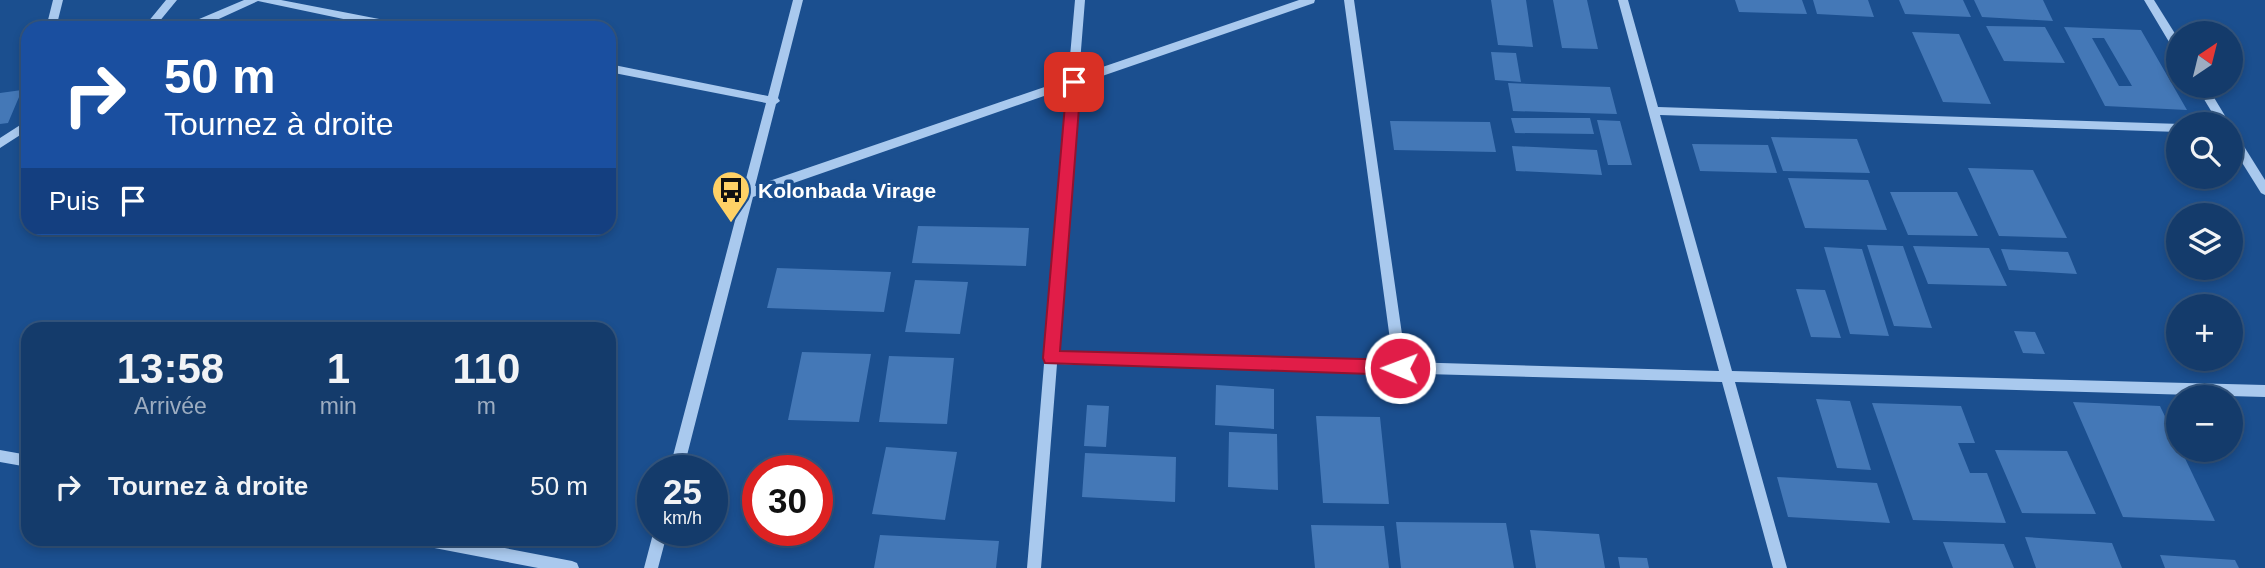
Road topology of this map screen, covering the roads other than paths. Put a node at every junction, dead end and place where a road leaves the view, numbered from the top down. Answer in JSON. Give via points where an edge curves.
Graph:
{"nodes":[{"id":1,"x":58,"y":0,"type":"edge"},
{"id":2,"x":172,"y":0,"type":"edge"},
{"id":3,"x":254,"y":0,"type":"edge"},
{"id":4,"x":262,"y":0,"type":"edge"},
{"id":5,"x":798,"y":0,"type":"edge"},
{"id":6,"x":1080,"y":0,"type":"edge"},
{"id":7,"x":1310,"y":0,"type":"edge"},
{"id":8,"x":1349,"y":0,"type":"edge"},
{"id":9,"x":1623,"y":0,"type":"edge"},
{"id":10,"x":2149,"y":0,"type":"edge"},
{"id":11,"x":53,"y":21,"type":"edge"},
{"id":12,"x":154,"y":21,"type":"edge"},
{"id":13,"x":205,"y":21,"type":"edge"},
{"id":14,"x":369,"y":21,"type":"edge"},
{"id":15,"x":2166,"y":28,"type":"edge"},
{"id":16,"x":616,"y":69,"type":"edge"},
{"id":17,"x":1074,"y":82,"type":"junction"},
{"id":18,"x":774,"y":101,"type":"junction"},
{"id":19,"x":1654,"y":111,"type":"junction"},
{"id":20,"x":21,"y":127,"type":"edge"},
{"id":21,"x":2166,"y":128,"type":"edge"},
{"id":22,"x":0,"y":144,"type":"edge"},
{"id":23,"x":2243,"y":154,"type":"edge"},
{"id":24,"x":2265,"y":190,"type":"edge"},
{"id":25,"x":750,"y":193,"type":"junction"},
{"id":26,"x":1051,"y":358,"type":"junction"},
{"id":27,"x":1400,"y":368,"type":"junction"},
{"id":28,"x":1727,"y":377,"type":"junction"},
{"id":29,"x":2265,"y":391,"type":"edge"},
{"id":30,"x":680,"y":455,"type":"edge"},
{"id":31,"x":0,"y":456,"type":"edge"},
{"id":32,"x":21,"y":460,"type":"edge"},
{"id":33,"x":460,"y":546,"type":"edge"},
{"id":34,"x":656,"y":546,"type":"edge"},
{"id":35,"x":572,"y":568,"type":"edge"},
{"id":36,"x":650,"y":568,"type":"edge"},
{"id":37,"x":1034,"y":568,"type":"edge"},
{"id":38,"x":1780,"y":568,"type":"edge"}],
"edges":[{"from":1,"to":11,"type":"street"},
{"from":2,"to":12,"type":"street"},
{"from":3,"to":13,"type":"street"},
{"from":4,"to":14,"type":"street"},
{"from":5,"to":18,"type":"street"},
{"from":6,"to":17,"type":"street"},
{"from":7,"to":17,"type":"street"},
{"from":8,"to":27,"type":"street"},
{"from":9,"to":19,"type":"street"},
{"from":10,"to":15,"type":"street"},
{"from":16,"to":18,"type":"street"},
{"from":17,"to":25,"type":"street"},
{"from":17,"to":26,"type":"street"},
{"from":18,"to":25,"type":"street"},
{"from":19,"to":21,"type":"street"},
{"from":19,"to":28,"type":"street"},
{"from":20,"to":22,"type":"street"},
{"from":23,"to":24,"type":"street"},
{"from":25,"to":30,"type":"street"},
{"from":26,"to":27,"type":"street"},
{"from":26,"to":37,"type":"street"},
{"from":27,"to":28,"type":"street"},
{"from":28,"to":29,"type":"street"},
{"from":28,"to":38,"type":"street"},
{"from":31,"to":32,"type":"street"},
{"from":33,"to":35,"type":"street"},
{"from":34,"to":36,"type":"street"}]}
